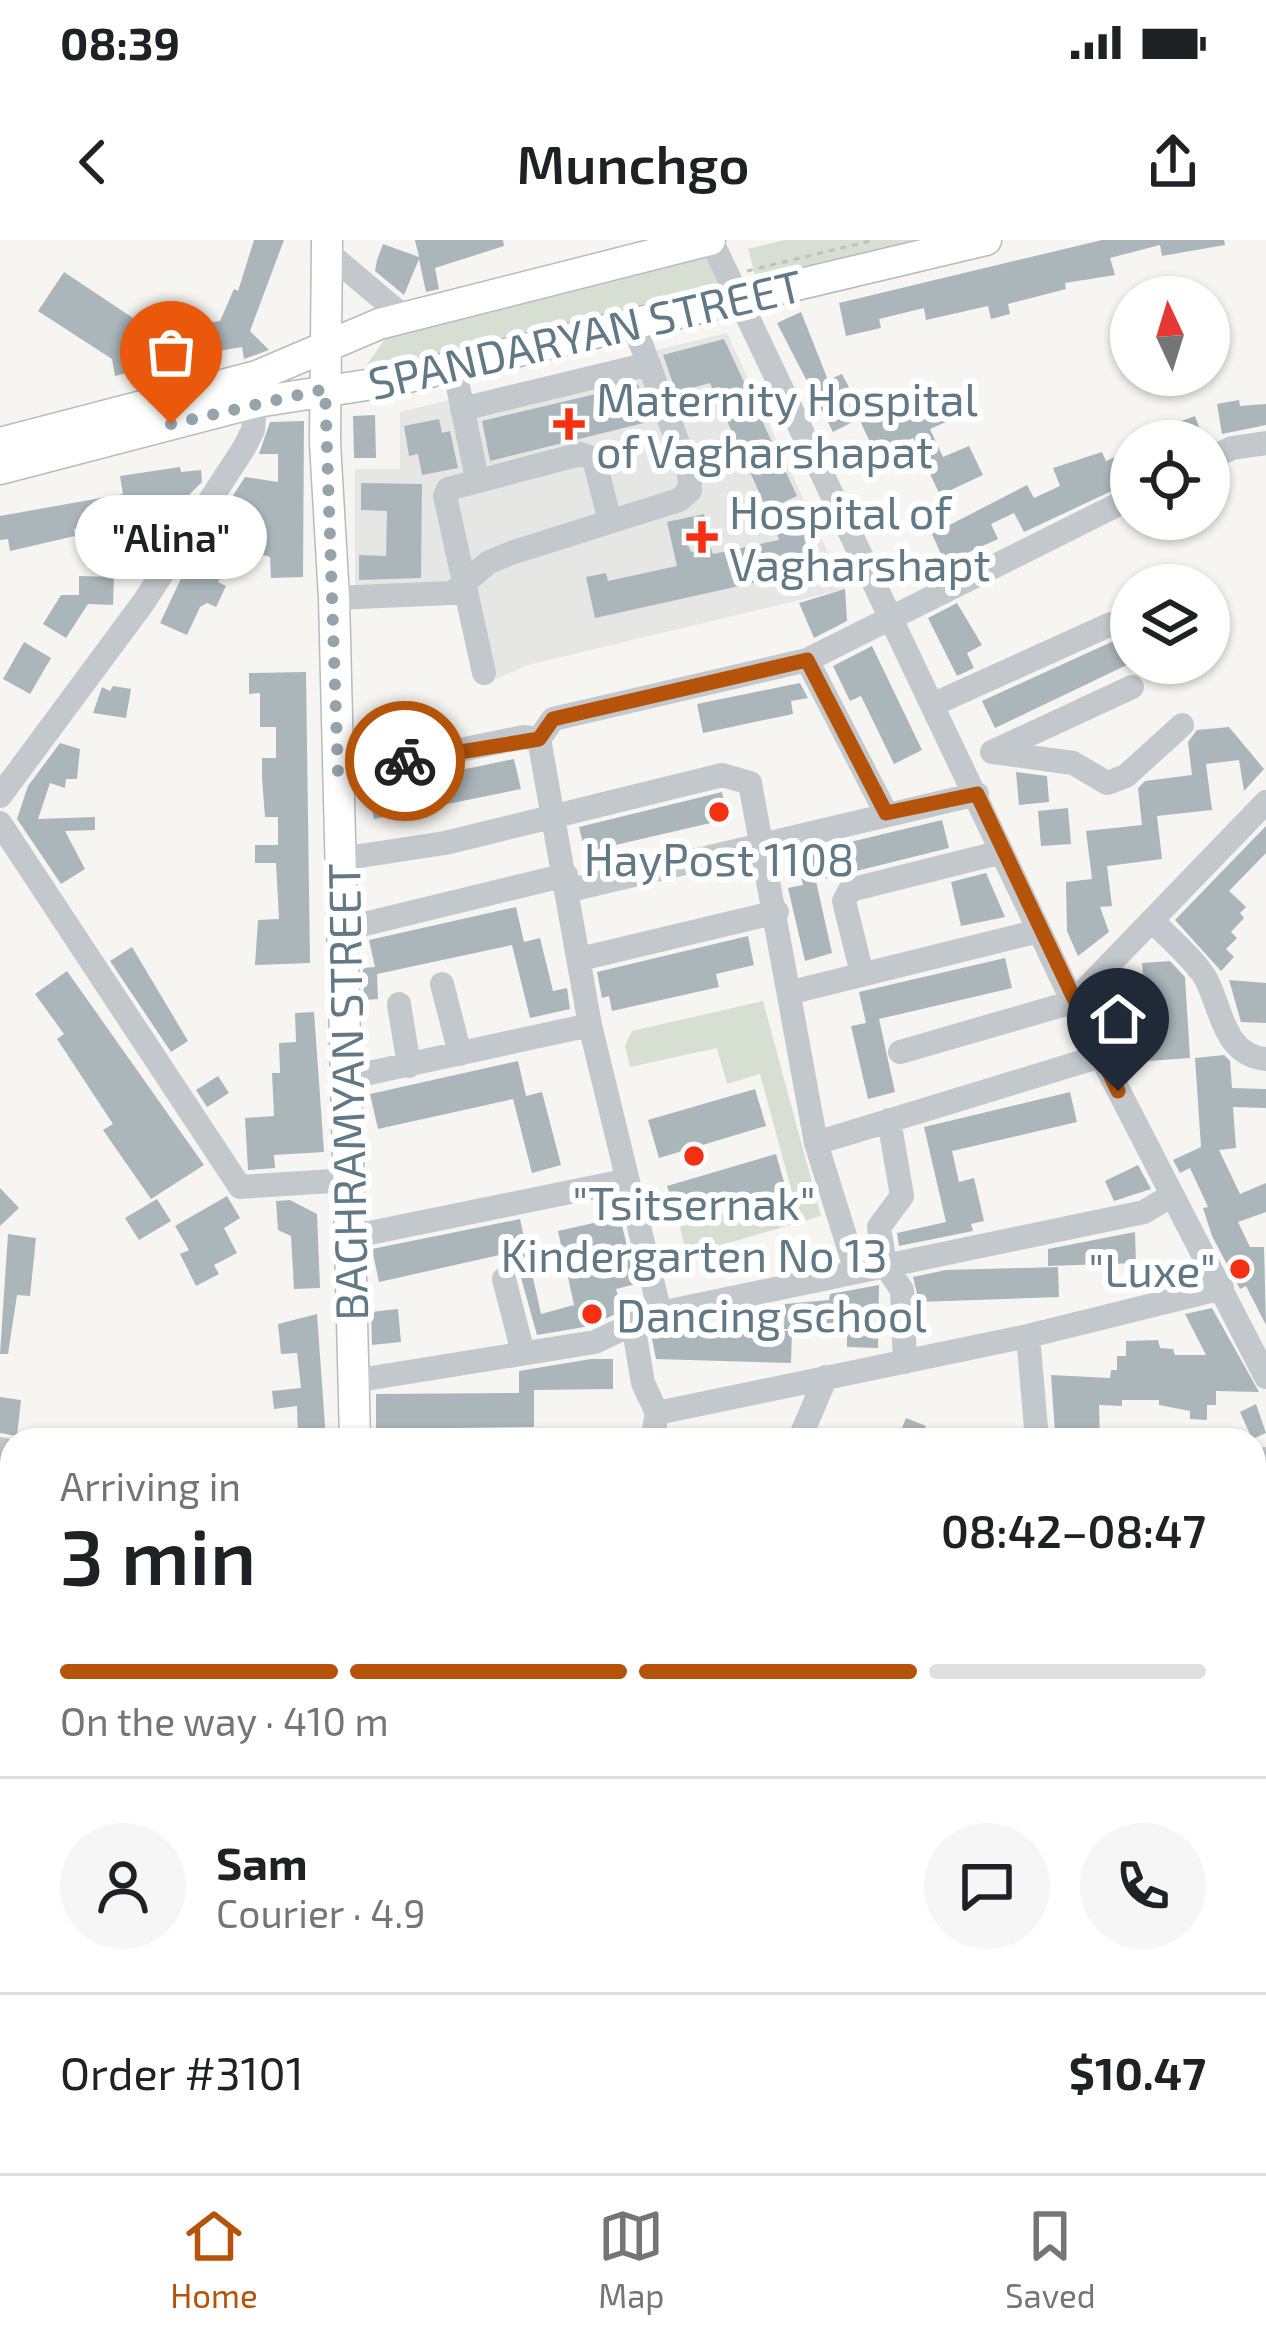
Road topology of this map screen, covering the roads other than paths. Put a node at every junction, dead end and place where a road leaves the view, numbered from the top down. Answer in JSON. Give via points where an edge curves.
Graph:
{"nodes":[{"id":1,"x":711,"y":240,"type":"edge"},
{"id":2,"x":986,"y":240,"type":"edge"},
{"id":3,"x":327,"y":246,"type":"edge"},
{"id":4,"x":743,"y":285,"type":"junction"},
{"id":5,"x":404,"y":317,"type":"junction"},
{"id":6,"x":634,"y":326,"type":"junction"},
{"id":7,"x":326,"y":347,"type":"junction"},
{"id":8,"x":649,"y":364,"type":"junction"},
{"id":9,"x":454,"y":367,"type":"junction"},
{"id":10,"x":257,"y":389,"type":"junction"},
{"id":11,"x":325,"y":389,"type":"junction"},
{"id":12,"x":463,"y":409,"type":"junction"},
{"id":13,"x":0,"y":442,"type":"edge"},
{"id":14,"x":1266,"y":443,"type":"edge"},
{"id":15,"x":1230,"y":449,"type":"edge"},
{"id":16,"x":0,"y":469,"type":"edge"},
{"id":17,"x":477,"y":479,"type":"junction"},
{"id":18,"x":1110,"y":509,"type":"edge"},
{"id":19,"x":610,"y":521,"type":"junction"},
{"id":20,"x":467,"y":586,"type":"junction"},
{"id":21,"x":334,"y":598,"type":"junction"},
{"id":22,"x":889,"y":620,"type":"junction"},
{"id":23,"x":1110,"y":623,"type":"edge"},
{"id":24,"x":807,"y":660,"type":"junction"},
{"id":25,"x":484,"y":673,"type":"dead end"},
{"id":26,"x":1132,"y":687,"type":"dead end"},
{"id":27,"x":932,"y":705,"type":"junction"},
{"id":28,"x":1182,"y":725,"type":"dead end"},
{"id":29,"x":539,"y":739,"type":"junction"},
{"id":30,"x":993,"y":752,"type":"junction"},
{"id":31,"x":962,"y":765,"type":"junction"},
{"id":32,"x":338,"y":775,"type":"junction"},
{"id":33,"x":977,"y":794,"type":"junction"},
{"id":34,"x":0,"y":796,"type":"edge"},
{"id":35,"x":1266,"y":802,"type":"edge"},
{"id":36,"x":886,"y":813,"type":"junction"},
{"id":37,"x":556,"y":814,"type":"junction"},
{"id":38,"x":0,"y":823,"type":"edge"},
{"id":39,"x":764,"y":843,"type":"junction"},
{"id":40,"x":1002,"y":851,"type":"junction"},
{"id":41,"x":340,"y":859,"type":"junction"},
{"id":42,"x":568,"y":882,"type":"junction"},
{"id":43,"x":777,"y":912,"type":"junction"},
{"id":44,"x":1153,"y":921,"type":"junction"},
{"id":45,"x":340,"y":929,"type":"junction"},
{"id":46,"x":1039,"y":931,"type":"junction"},
{"id":47,"x":580,"y":959,"type":"junction"},
{"id":48,"x":862,"y":974,"type":"junction"},
{"id":49,"x":442,"y":984,"type":"dead end"},
{"id":50,"x":792,"y":992,"type":"junction"},
{"id":51,"x":1073,"y":1002,"type":"junction"},
{"id":52,"x":399,"y":1004,"type":"dead end"},
{"id":53,"x":590,"y":1025,"type":"junction"},
{"id":54,"x":900,"y":1052,"type":"dead end"},
{"id":55,"x":460,"y":1054,"type":"junction"},
{"id":56,"x":1100,"y":1056,"type":"junction"},
{"id":57,"x":1266,"y":1059,"type":"edge"},
{"id":58,"x":409,"y":1066,"type":"junction"},
{"id":59,"x":346,"y":1078,"type":"junction"},
{"id":60,"x":889,"y":1120,"type":"junction"},
{"id":61,"x":816,"y":1143,"type":"junction"},
{"id":62,"x":348,"y":1180,"type":"junction"},
{"id":63,"x":624,"y":1181,"type":"junction"},
{"id":64,"x":1172,"y":1195,"type":"junction"},
{"id":65,"x":350,"y":1237,"type":"junction"},
{"id":66,"x":884,"y":1265,"type":"junction"},
{"id":67,"x":856,"y":1271,"type":"junction"},
{"id":68,"x":505,"y":1279,"type":"dead end"},
{"id":69,"x":1222,"y":1288,"type":"junction"},
{"id":70,"x":660,"y":1313,"type":"junction"},
{"id":71,"x":633,"y":1324,"type":"junction"},
{"id":72,"x":1028,"y":1336,"type":"junction"},
{"id":73,"x":523,"y":1353,"type":"junction"},
{"id":74,"x":905,"y":1362,"type":"junction"},
{"id":75,"x":826,"y":1377,"type":"junction"},
{"id":76,"x":1266,"y":1377,"type":"edge"},
{"id":77,"x":353,"y":1381,"type":"junction"},
{"id":78,"x":657,"y":1413,"type":"junction"},
{"id":79,"x":355,"y":1428,"type":"edge"},
{"id":80,"x":654,"y":1428,"type":"edge"},
{"id":81,"x":804,"y":1428,"type":"edge"},
{"id":82,"x":1036,"y":1428,"type":"edge"},
{"id":83,"x":1266,"y":1703,"type":"edge"},
{"id":84,"x":1266,"y":1723,"type":"edge"}],
"edges":[{"from":1,"to":4,"type":"street"},
{"from":1,"to":5,"type":"main road","name":"SPANDARYAN STREET"},
{"from":2,"to":4,"type":"main road","name":"SPANDARYAN STREET"},
{"from":3,"to":5,"type":"street"},
{"from":3,"to":7,"type":"main road","name":"BAGHRAMYAN STREET"},
{"from":4,"to":6,"type":"main road","name":"SPANDARYAN STREET"},
{"from":4,"to":22,"type":"street"},
{"from":5,"to":7,"type":"main road","name":"SPANDARYAN STREET"},
{"from":6,"to":8,"type":"street"},
{"from":6,"to":9,"type":"main road","name":"SPANDARYAN STREET"},
{"from":7,"to":10,"type":"main road","name":"SPANDARYAN STREET"},
{"from":7,"to":11,"type":"main road","name":"BAGHRAMYAN STREET"},
{"from":8,"to":12,"type":"street"},
{"from":8,"to":19,"type":"street","via":[[690,490]]},
{"from":9,"to":11,"type":"main road","name":"SPANDARYAN STREET"},
{"from":9,"to":12,"type":"street"},
{"from":10,"to":11,"type":"main road","name":"SPANDARYAN STREET"},
{"from":10,"to":13,"type":"main road"},
{"from":10,"to":16,"type":"main road"},
{"from":10,"to":34,"type":"street","via":[[244,448],[156,584]]},
{"from":11,"to":21,"type":"main road","name":"BAGHRAMYAN STREET"},
{"from":12,"to":17,"type":"street"},
{"from":14,"to":15,"type":"street"},
{"from":17,"to":19,"type":"street","via":[[581,454],[594,459]]},
{"from":17,"to":20,"type":"street","via":[[445,496]]},
{"from":18,"to":22,"type":"street"},
{"from":19,"to":20,"type":"street","via":[[489,562]]},
{"from":20,"to":21,"type":"street"},
{"from":20,"to":25,"type":"street"},
{"from":21,"to":32,"type":"main road","name":"BAGHRAMYAN STREET"},
{"from":22,"to":24,"type":"street"},
{"from":22,"to":27,"type":"street"},
{"from":23,"to":27,"type":"street"},
{"from":24,"to":29,"type":"street","via":[[553,719]]},
{"from":24,"to":36,"type":"street"},
{"from":26,"to":30,"type":"street"},
{"from":27,"to":31,"type":"street"},
{"from":28,"to":30,"type":"street","via":[[1108,783],[1073,763]]},
{"from":29,"to":32,"type":"street"},
{"from":29,"to":37,"type":"street"},
{"from":30,"to":31,"type":"street"},
{"from":31,"to":33,"type":"street"},
{"from":32,"to":41,"type":"main road","name":"BAGHRAMYAN STREET"},
{"from":33,"to":36,"type":"street"},
{"from":33,"to":40,"type":"street"},
{"from":35,"to":44,"type":"street"},
{"from":36,"to":39,"type":"street"},
{"from":37,"to":39,"type":"street","via":[[722,775],[750,783]]},
{"from":37,"to":41,"type":"street"},
{"from":37,"to":42,"type":"street"},
{"from":38,"to":62,"type":"street","via":[[240,1186]]},
{"from":39,"to":42,"type":"street"},
{"from":39,"to":43,"type":"street"},
{"from":40,"to":46,"type":"street"},
{"from":40,"to":48,"type":"street","via":[[850,890],[844,901]]},
{"from":41,"to":45,"type":"main road","name":"BAGHRAMYAN STREET"},
{"from":42,"to":45,"type":"street"},
{"from":42,"to":47,"type":"street"},
{"from":43,"to":47,"type":"street"},
{"from":43,"to":50,"type":"street"},
{"from":44,"to":51,"type":"street"},
{"from":44,"to":57,"type":"street","via":[[1205,978],[1222,1027],[1253,1058]]},
{"from":45,"to":59,"type":"main road","name":"BAGHRAMYAN STREET"},
{"from":46,"to":48,"type":"street"},
{"from":46,"to":51,"type":"street"},
{"from":47,"to":53,"type":"street"},
{"from":48,"to":50,"type":"street"},
{"from":49,"to":55,"type":"street"},
{"from":50,"to":61,"type":"street"},
{"from":51,"to":54,"type":"street"},
{"from":51,"to":56,"type":"street"},
{"from":52,"to":58,"type":"street"},
{"from":53,"to":55,"type":"street"},
{"from":53,"to":63,"type":"street"},
{"from":55,"to":58,"type":"street"},
{"from":56,"to":60,"type":"street"},
{"from":56,"to":64,"type":"street"},
{"from":58,"to":59,"type":"street"},
{"from":59,"to":62,"type":"main road","name":"BAGHRAMYAN STREET"},
{"from":60,"to":61,"type":"street"},
{"from":60,"to":66,"type":"street","via":[[902,1196],[879,1228]]},
{"from":61,"to":67,"type":"street"},
{"from":62,"to":65,"type":"main road","name":"BAGHRAMYAN STREET"},
{"from":63,"to":65,"type":"street"},
{"from":63,"to":70,"type":"street"},
{"from":64,"to":66,"type":"street","via":[[1144,1212]]},
{"from":64,"to":69,"type":"street"},
{"from":65,"to":77,"type":"main road","name":"BAGHRAMYAN STREET"},
{"from":66,"to":67,"type":"street"},
{"from":66,"to":74,"type":"street","via":[[902,1290]]},
{"from":67,"to":70,"type":"street"},
{"from":68,"to":73,"type":"street"},
{"from":69,"to":72,"type":"street"},
{"from":69,"to":76,"type":"street"},
{"from":70,"to":71,"type":"street"},
{"from":71,"to":73,"type":"street","via":[[595,1342]]},
{"from":71,"to":78,"type":"street"},
{"from":72,"to":74,"type":"street"},
{"from":72,"to":82,"type":"street"},
{"from":73,"to":77,"type":"street"},
{"from":74,"to":75,"type":"street"},
{"from":75,"to":78,"type":"street"},
{"from":75,"to":81,"type":"street"},
{"from":77,"to":79,"type":"main road","name":"BAGHRAMYAN STREET"},
{"from":78,"to":80,"type":"street"},
{"from":83,"to":84,"type":"street"}]}
